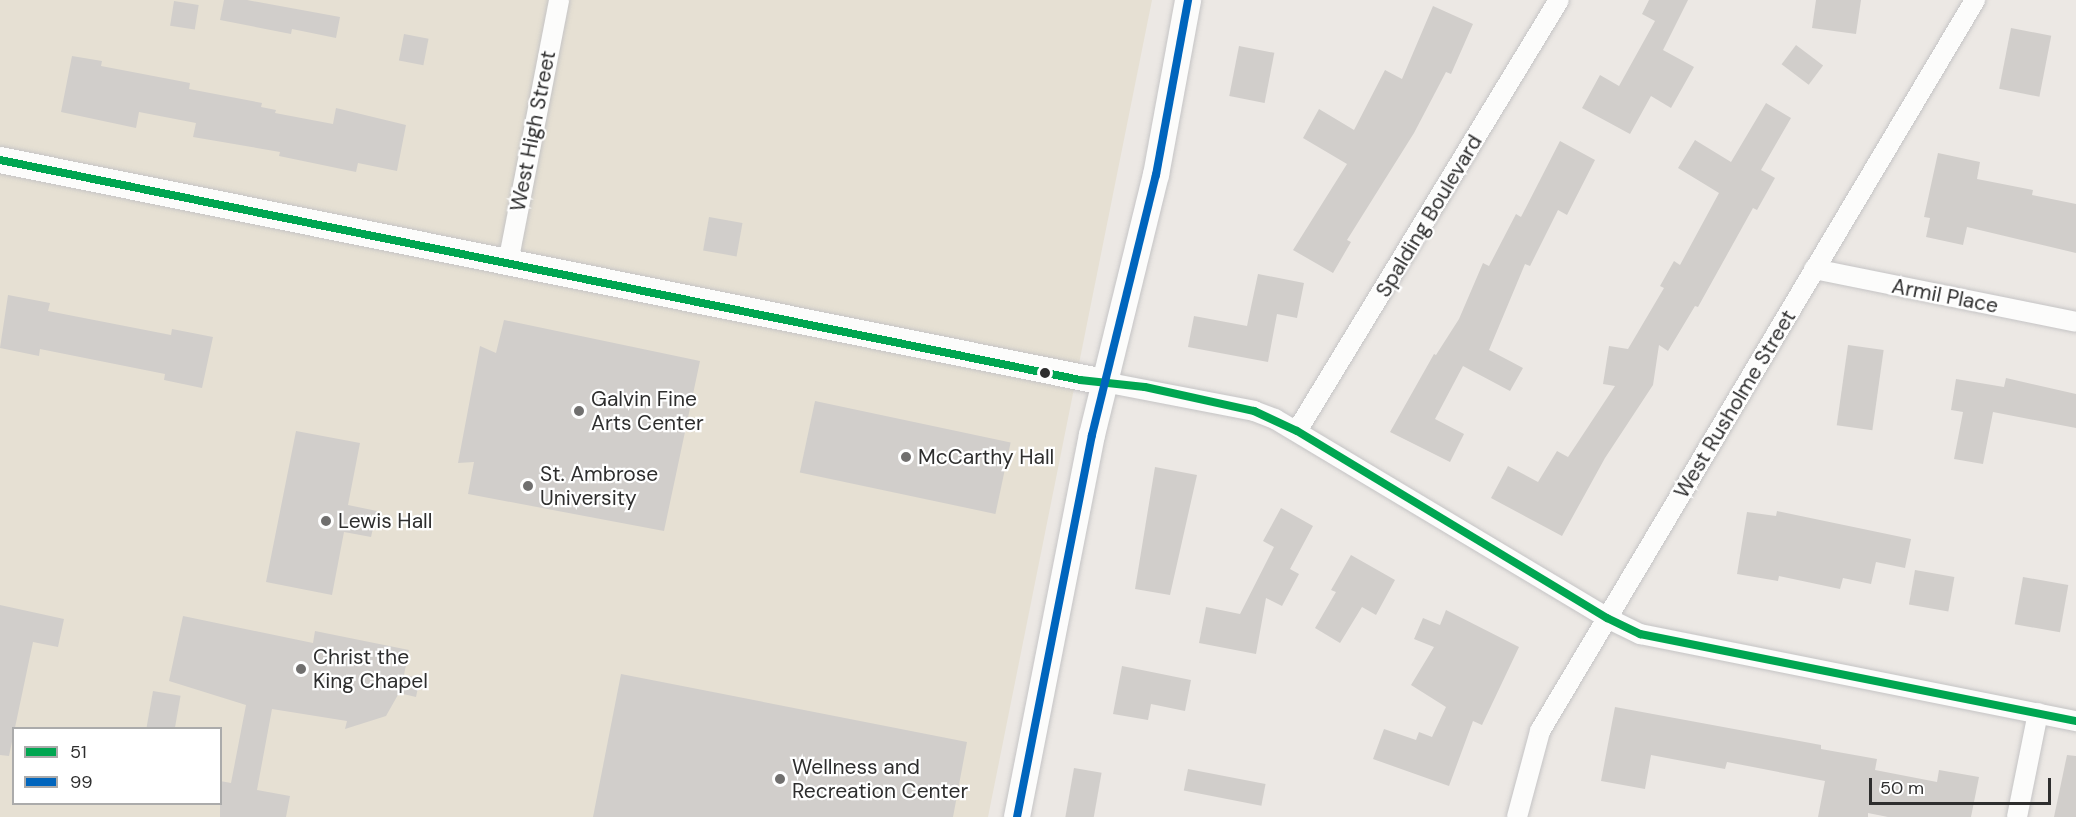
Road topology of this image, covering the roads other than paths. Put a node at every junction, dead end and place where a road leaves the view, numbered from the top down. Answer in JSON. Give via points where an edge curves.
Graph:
{"nodes":[{"id":1,"x":559,"y":0,"type":"edge"},
{"id":2,"x":1188,"y":0,"type":"edge"},
{"id":3,"x":1559,"y":0,"type":"edge"},
{"id":4,"x":1975,"y":0,"type":"edge"},
{"id":5,"x":0,"y":160,"type":"edge"},
{"id":6,"x":508,"y":263,"type":"junction"},
{"id":7,"x":1814,"y":269,"type":"junction"},
{"id":8,"x":2076,"y":322,"type":"edge"},
{"id":9,"x":1104,"y":382,"type":"junction"},
{"id":10,"x":1297,"y":431,"type":"junction"},
{"id":11,"x":1607,"y":618,"type":"junction"},
{"id":12,"x":2038,"y":714,"type":"junction"},
{"id":13,"x":2076,"y":721,"type":"edge"},
{"id":14,"x":1017,"y":817,"type":"edge"},
{"id":15,"x":1517,"y":817,"type":"edge"},
{"id":16,"x":2018,"y":817,"type":"edge"}],
"edges":[{"from":1,"to":6,"type":"street","name":"West High Street"},
{"from":2,"to":9,"type":"street","via":[[1156,176]]},
{"from":3,"to":10,"type":"street","name":"Spalding Boulevard"},
{"from":4,"to":7,"type":"street","name":"West Rusholme Street"},
{"from":5,"to":6,"type":"street"},
{"from":6,"to":9,"type":"street"},
{"from":7,"to":8,"type":"street","name":"Armil Place"},
{"from":7,"to":11,"type":"street","name":"West Rusholme Street"},
{"from":9,"to":10,"type":"street","via":[[1254,411]]},
{"from":9,"to":14,"type":"street"},
{"from":10,"to":11,"type":"street"},
{"from":11,"to":12,"type":"street","via":[[1640,634]]},
{"from":11,"to":15,"type":"street","name":"West Rusholme Street","via":[[1540,731]]},
{"from":12,"to":13,"type":"street"},
{"from":12,"to":16,"type":"street"}]}
